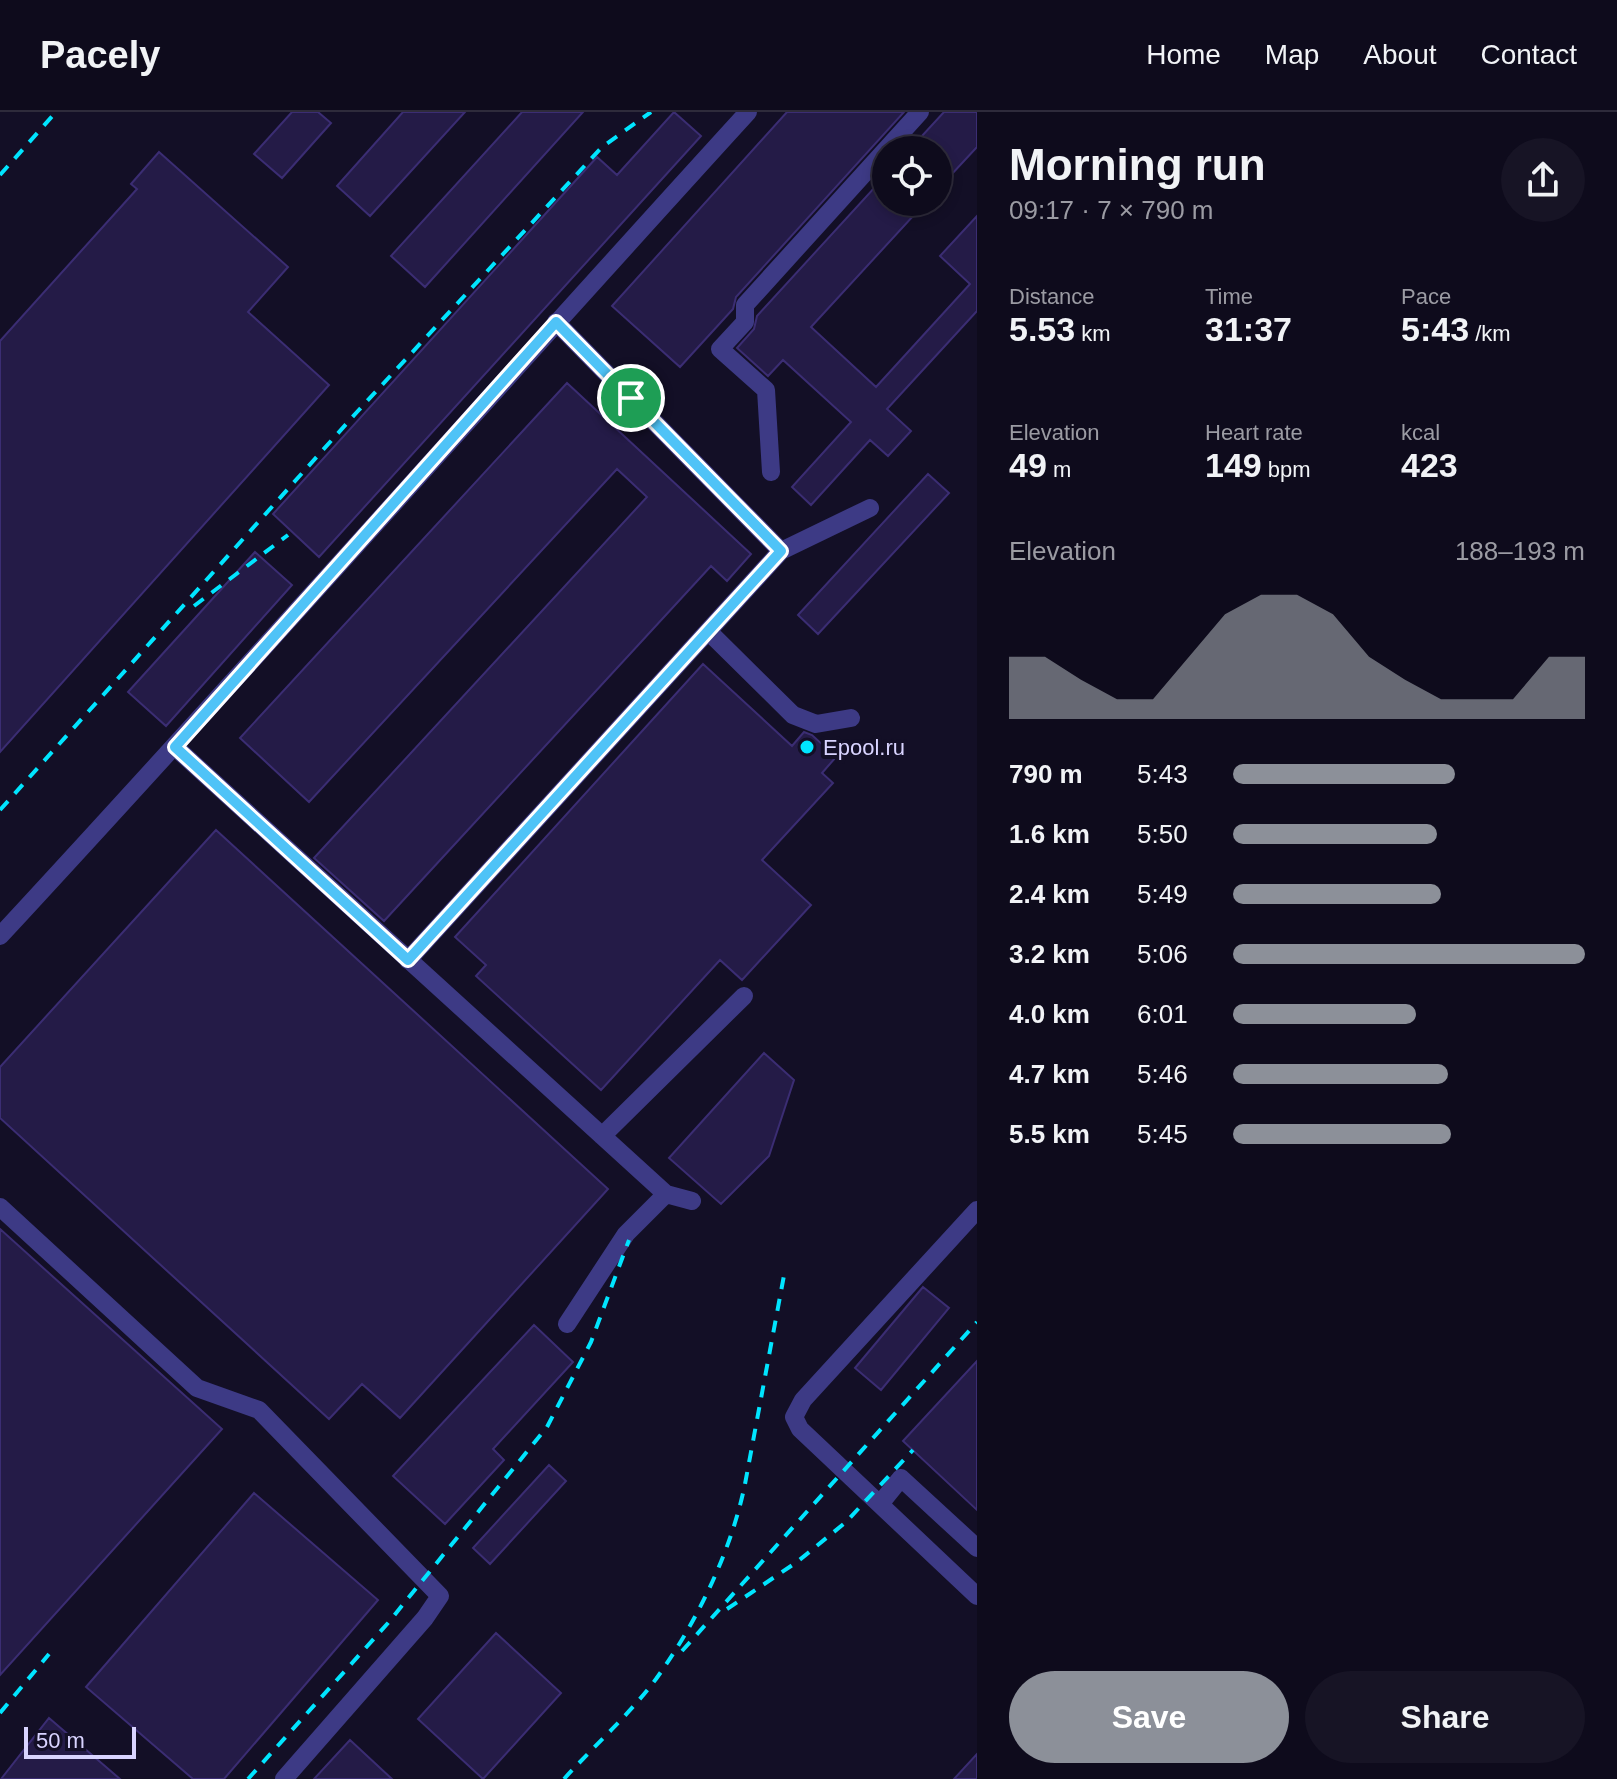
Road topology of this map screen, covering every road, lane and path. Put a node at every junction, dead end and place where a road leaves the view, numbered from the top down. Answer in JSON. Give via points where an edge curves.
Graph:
{"nodes":[{"id":1,"x":748,"y":112,"type":"edge"},
{"id":2,"x":920,"y":112,"type":"edge"},
{"id":3,"x":556,"y":322,"type":"junction"},
{"id":4,"x":771,"y":472,"type":"dead end"},
{"id":5,"x":870,"y":508,"type":"dead end"},
{"id":6,"x":781,"y":551,"type":"junction"},
{"id":7,"x":708,"y":631,"type":"junction"},
{"id":8,"x":851,"y":718,"type":"dead end"},
{"id":9,"x":175,"y":747,"type":"junction"},
{"id":10,"x":0,"y":936,"type":"edge"},
{"id":11,"x":408,"y":960,"type":"junction"},
{"id":12,"x":744,"y":996,"type":"dead end"},
{"id":13,"x":602,"y":1136,"type":"junction"},
{"id":14,"x":666,"y":1194,"type":"junction"},
{"id":15,"x":692,"y":1201,"type":"dead end"},
{"id":16,"x":0,"y":1207,"type":"edge"},
{"id":17,"x":977,"y":1210,"type":"edge"},
{"id":18,"x":567,"y":1324,"type":"dead end"},
{"id":19,"x":880,"y":1504,"type":"junction"},
{"id":20,"x":977,"y":1548,"type":"edge"},
{"id":21,"x":975,"y":1591,"type":"edge"},
{"id":22,"x":284,"y":1779,"type":"edge"}],
"edges":[{"from":1,"to":3,"type":"lane"},
{"from":2,"to":4,"type":"lane","via":[[745,305],[745,322],[720,349],[766,390]]},
{"from":3,"to":6,"type":"lane"},
{"from":3,"to":9,"type":"lane"},
{"from":5,"to":6,"type":"lane"},
{"from":6,"to":7,"type":"lane"},
{"from":7,"to":8,"type":"lane","via":[[793,715],[816,724]]},
{"from":7,"to":11,"type":"lane"},
{"from":9,"to":10,"type":"lane"},
{"from":9,"to":11,"type":"lane"},
{"from":11,"to":13,"type":"lane"},
{"from":12,"to":13,"type":"lane"},
{"from":13,"to":14,"type":"lane"},
{"from":14,"to":15,"type":"lane"},
{"from":14,"to":18,"type":"lane","via":[[626,1234]]},
{"from":16,"to":22,"type":"lane","via":[[197,1388],[259,1410],[440,1596]]},
{"from":17,"to":19,"type":"lane","via":[[803,1400],[794,1417],[800,1429]]},
{"from":19,"to":20,"type":"lane","via":[[901,1478]]},
{"from":19,"to":21,"type":"lane"}]}
